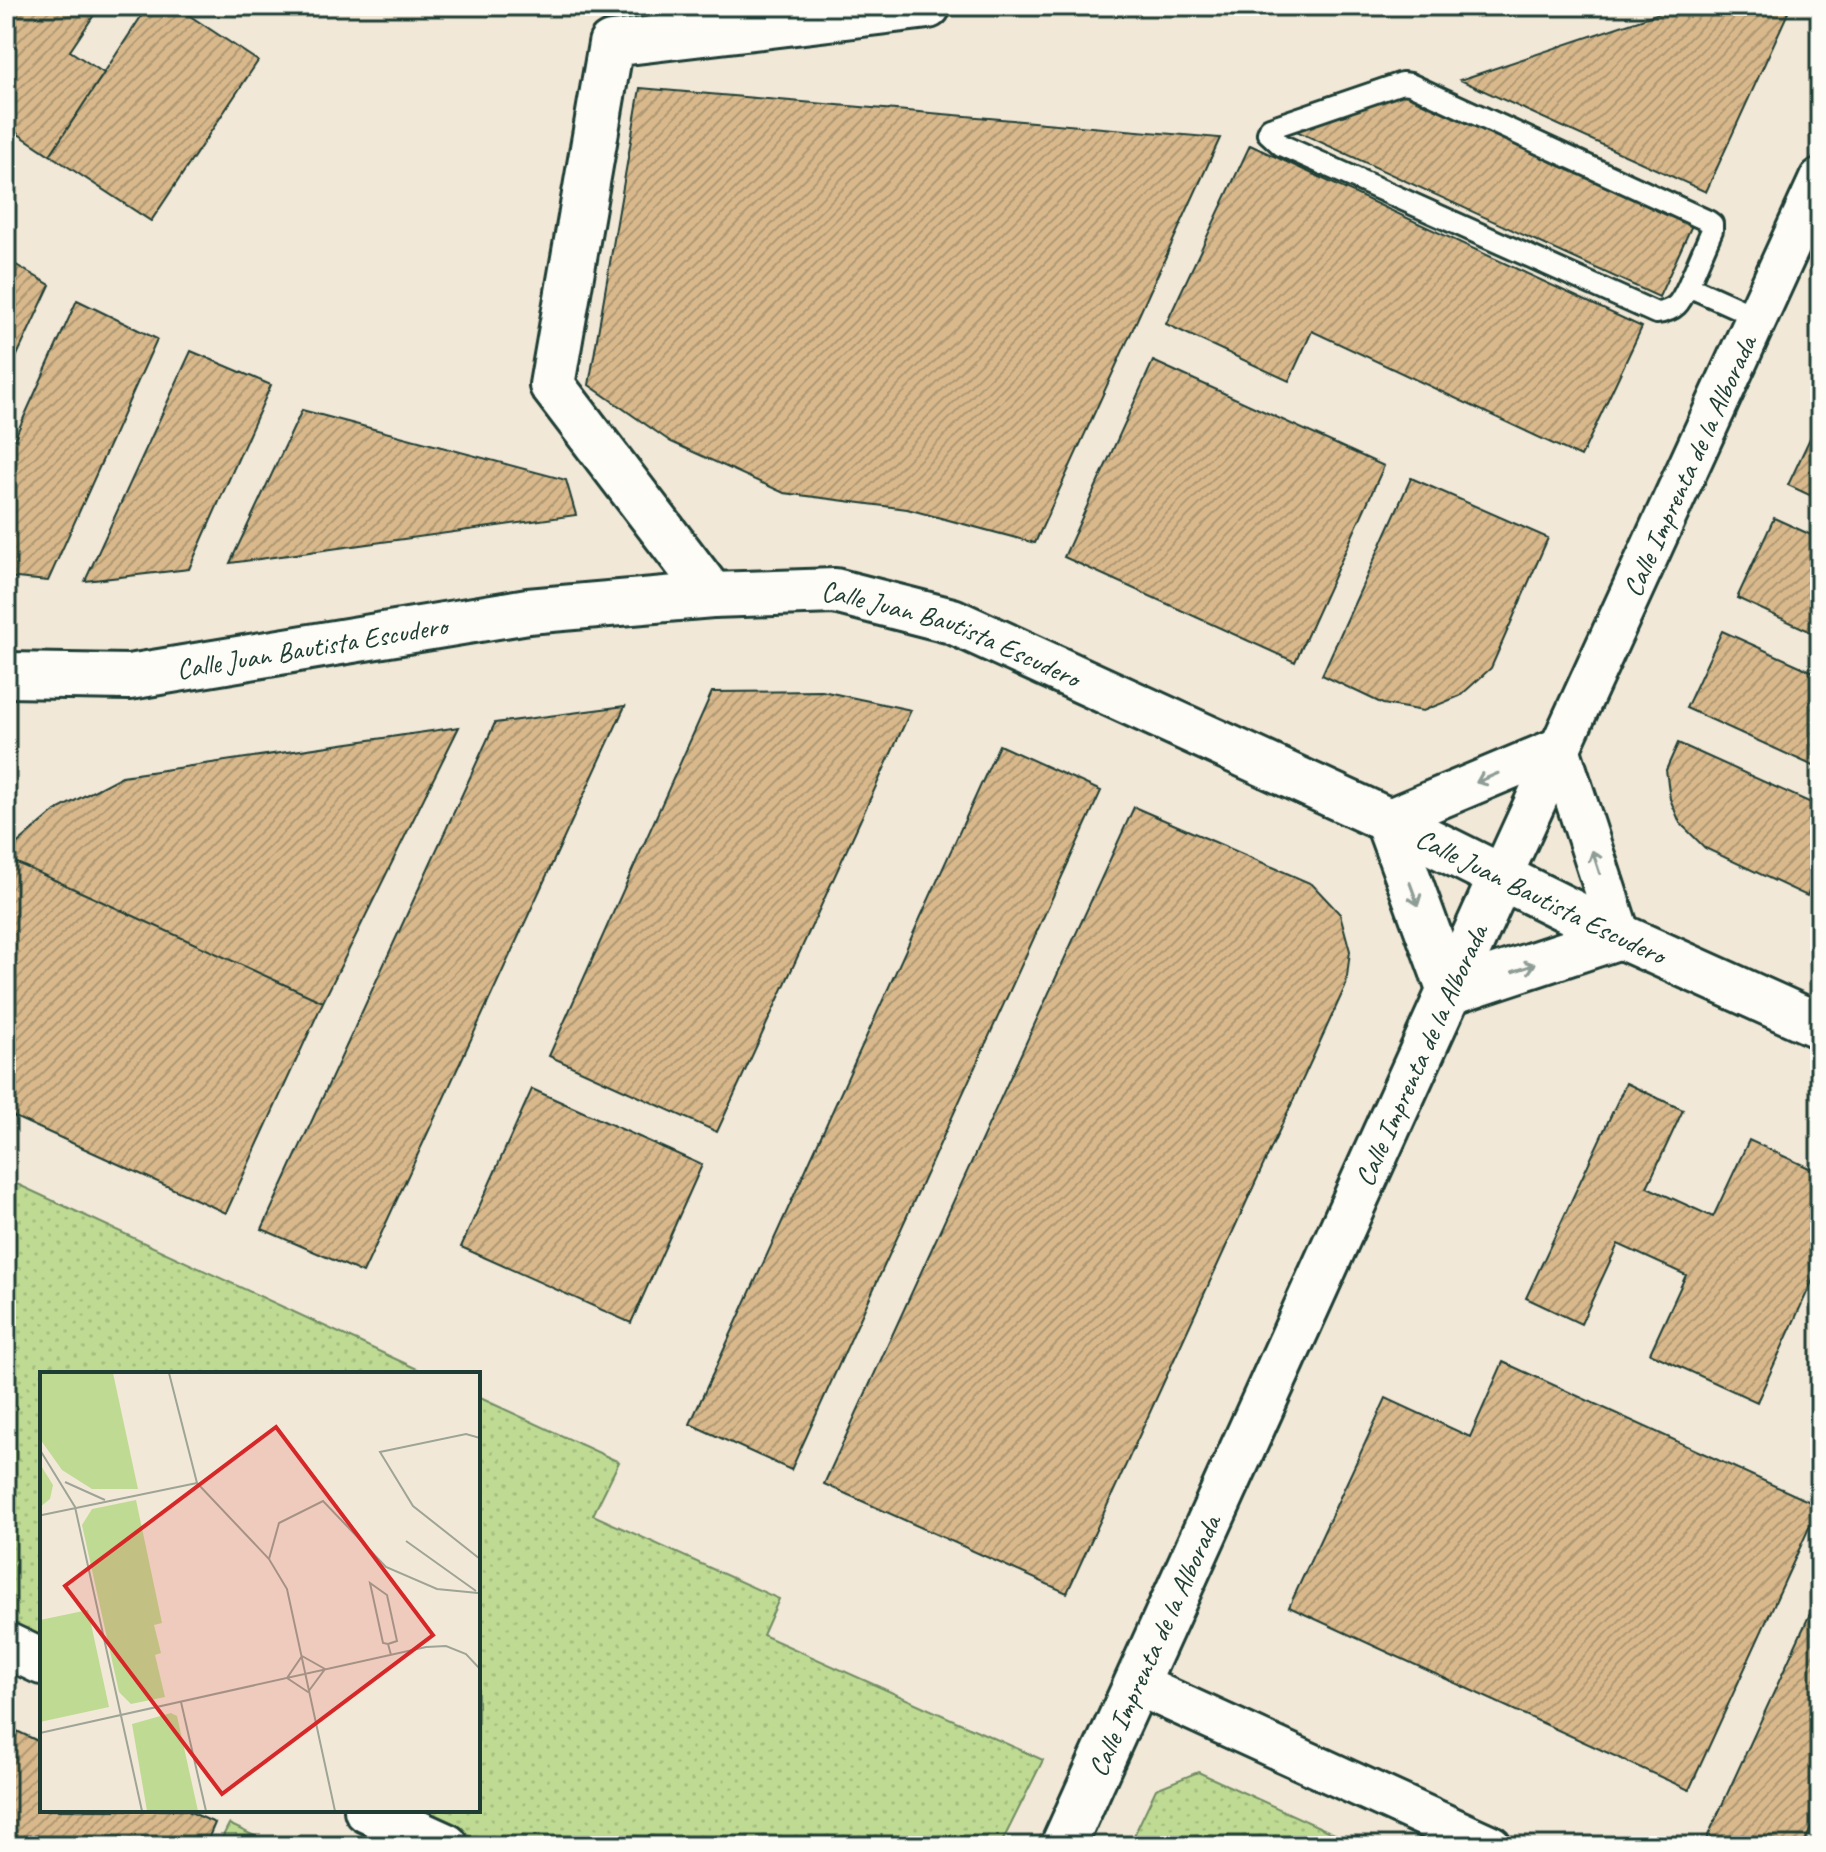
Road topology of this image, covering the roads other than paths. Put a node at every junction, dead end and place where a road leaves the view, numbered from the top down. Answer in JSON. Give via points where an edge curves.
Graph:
{"nodes":[{"id":1,"x":928,"y":6,"type":"edge"},
{"id":2,"x":1820,"y":179,"type":"edge"},
{"id":3,"x":1688,"y":286,"type":"junction"},
{"id":4,"x":1757,"y":317,"type":"junction"},
{"id":5,"x":712,"y":595,"type":"junction"},
{"id":6,"x":6,"y":675,"type":"edge"},
{"id":7,"x":1559,"y":748,"type":"junction"},
{"id":8,"x":1387,"y":820,"type":"junction"},
{"id":9,"x":1501,"y":877,"type":"junction"},
{"id":10,"x":1620,"y":936,"type":"junction"},
{"id":11,"x":1450,"y":992,"type":"junction"},
{"id":12,"x":1820,"y":1026,"type":"edge"},
{"id":13,"x":6,"y":1645,"type":"edge"},
{"id":14,"x":40,"y":1661,"type":"edge"},
{"id":15,"x":1138,"y":1685,"type":"junction"},
{"id":16,"x":371,"y":1812,"type":"edge"},
{"id":17,"x":446,"y":1846,"type":"edge"},
{"id":18,"x":1063,"y":1846,"type":"edge"},
{"id":19,"x":1491,"y":1846,"type":"edge"}],
"edges":[{"from":1,"to":5,"type":"street","via":[[611,44],[552,385]]},
{"from":2,"to":4,"type":"street","name":"Calle Imprenta de la Alborada"},
{"from":3,"to":3,"type":"lane","via":[[1712,230],[1708,221],[1410,84],[1270,128],[1268,133],[1281,145],[1656,313],[1679,305]]},
{"from":3,"to":4,"type":"lane"},
{"from":4,"to":7,"type":"street","name":"Calle Imprenta de la Alborada"},
{"from":5,"to":6,"type":"street","name":"Calle Juan Bautista Escudero","via":[[528,611],[129,677]]},
{"from":5,"to":8,"type":"street","name":"Calle Juan Bautista Escudero","via":[[835,591],[952,621]]},
{"from":7,"to":8,"type":"street","one_way":true},
{"from":7,"to":9,"type":"street","name":"Calle Imprenta de la Alborada"},
{"from":10,"to":7,"type":"street","one_way":true},
{"from":8,"to":9,"type":"street","name":"Calle Juan Bautista Escudero"},
{"from":8,"to":11,"type":"street","one_way":true},
{"from":9,"to":10,"type":"street","name":"Calle Juan Bautista Escudero"},
{"from":9,"to":11,"type":"street","name":"Calle Imprenta de la Alborada"},
{"from":11,"to":10,"type":"street","one_way":true},
{"from":10,"to":12,"type":"street","name":"Calle Juan Bautista Escudero"},
{"from":11,"to":15,"type":"street","name":"Calle Imprenta de la Alborada"},
{"from":13,"to":14,"type":"street"},
{"from":15,"to":18,"type":"street","name":"Calle Imprenta de la Alborada"},
{"from":15,"to":19,"type":"street"},
{"from":16,"to":17,"type":"street"}]}
